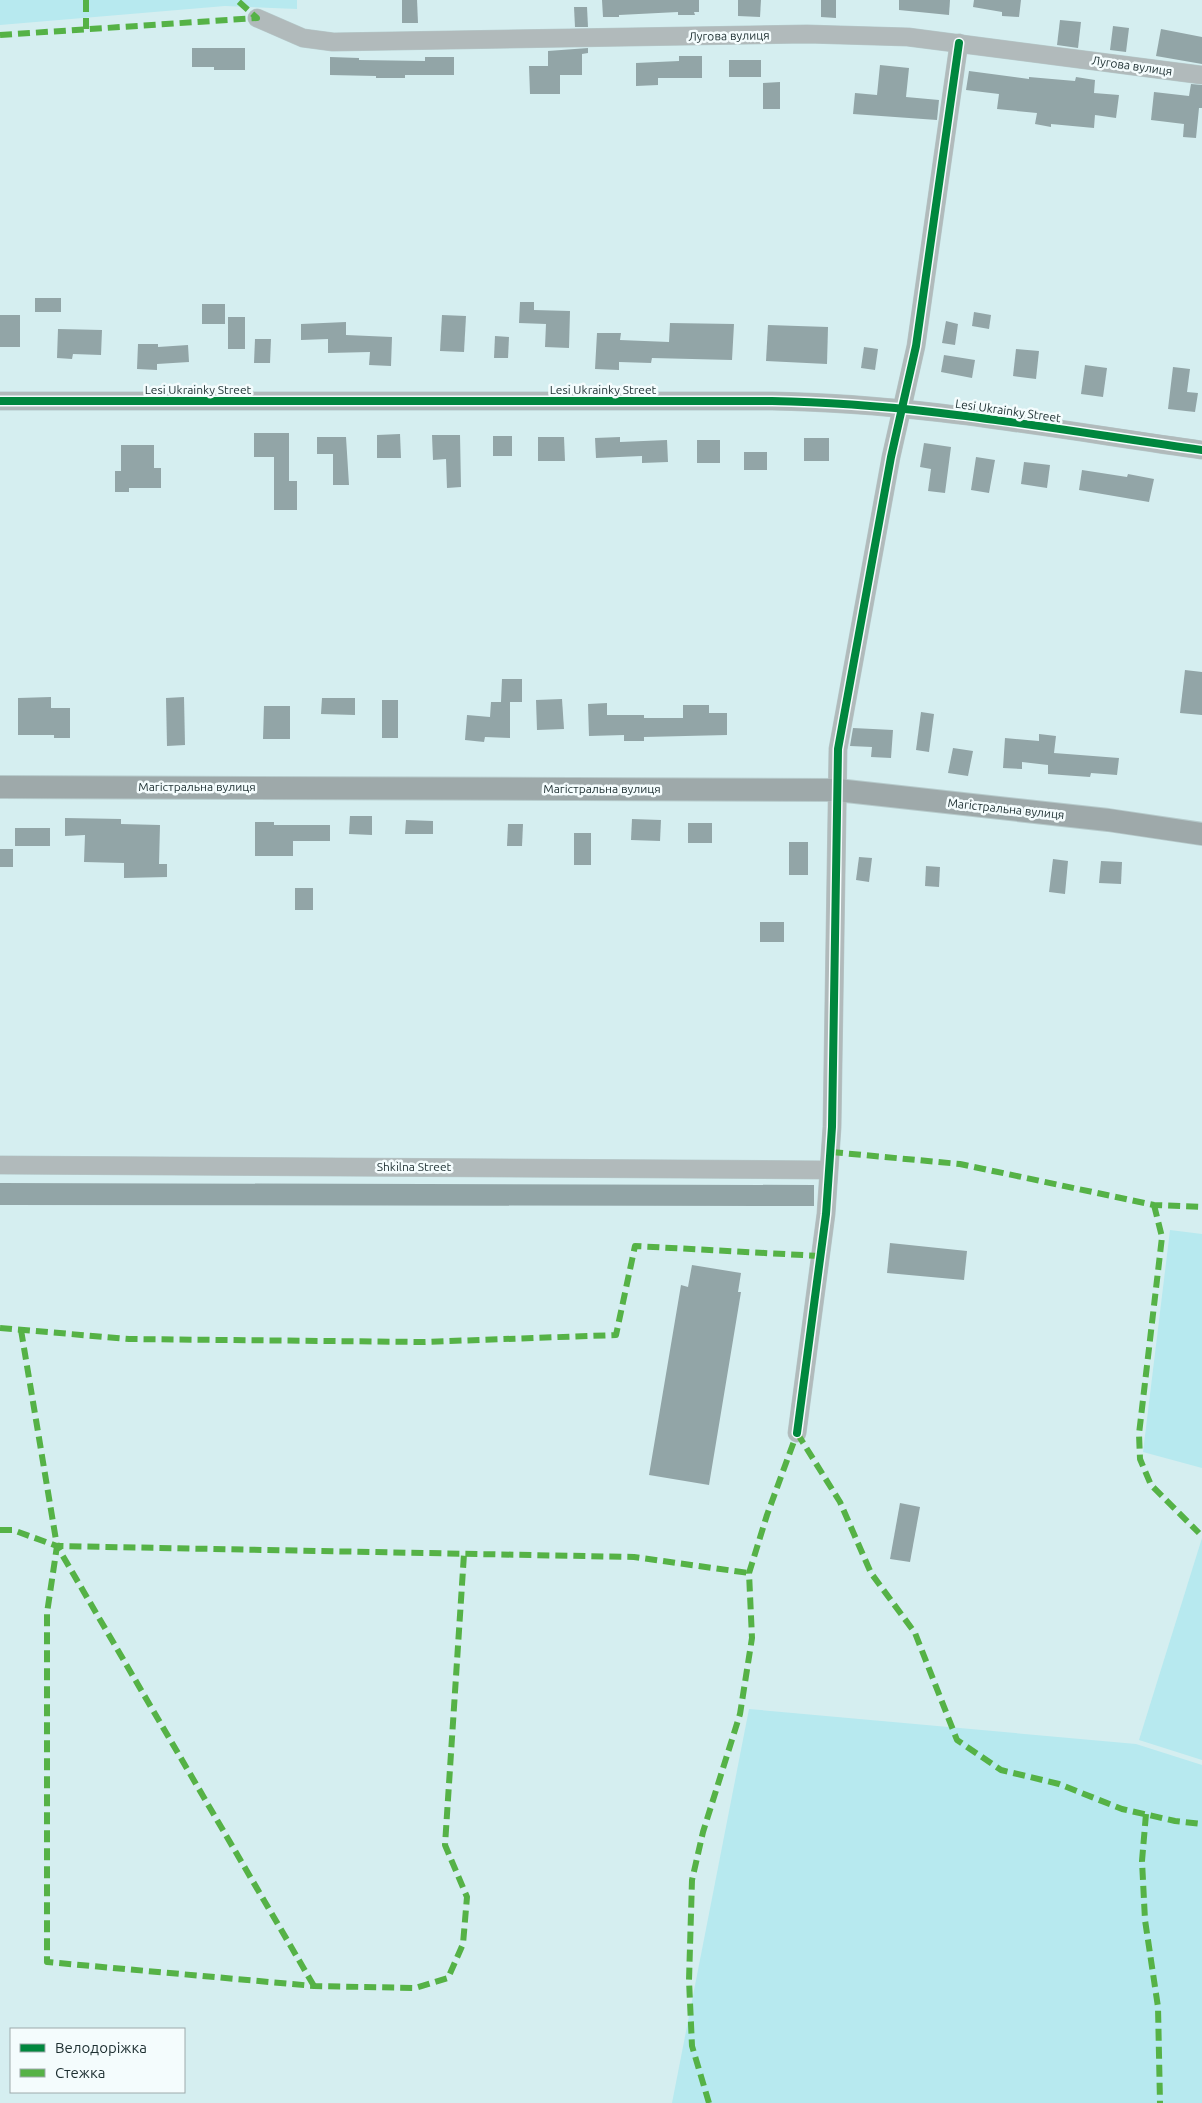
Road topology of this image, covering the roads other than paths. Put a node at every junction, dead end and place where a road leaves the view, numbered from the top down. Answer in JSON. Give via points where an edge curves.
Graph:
{"nodes":[{"id":1,"x":257,"y":18,"type":"dead end"},
{"id":2,"x":959,"y":43,"type":"junction"},
{"id":3,"x":1202,"y":75,"type":"edge"},
{"id":4,"x":0,"y":401,"type":"edge"},
{"id":5,"x":902,"y":408,"type":"junction"},
{"id":6,"x":1202,"y":450,"type":"edge"},
{"id":7,"x":0,"y":787,"type":"edge"},
{"id":8,"x":837,"y":790,"type":"junction"},
{"id":9,"x":1202,"y":834,"type":"edge"},
{"id":10,"x":0,"y":1165,"type":"edge"},
{"id":11,"x":828,"y":1170,"type":"junction"},
{"id":12,"x":797,"y":1433,"type":"dead end"}],
"edges":[{"from":1,"to":2,"type":"street","name":"Лугова вулиця","via":[[304,38],[333,42],[807,34],[908,37]]},
{"from":2,"to":3,"type":"street","name":"Лугова вулиця"},
{"from":2,"to":5,"type":"street","via":[[916,346]]},
{"from":4,"to":5,"type":"street","name":"Lesi Ukrainky Street","via":[[772,401]]},
{"from":5,"to":6,"type":"street","name":"Lesi Ukrainky Street"},
{"from":5,"to":8,"type":"street","via":[[840,734]]},
{"from":7,"to":8,"type":"main road","name":"Магістральна вулиця"},
{"from":8,"to":9,"type":"main road","name":"Магістральна вулиця","via":[[1108,820]]},
{"from":8,"to":11,"type":"street","via":[[834,1088]]},
{"from":10,"to":11,"type":"street","name":"Shkilna Street"},
{"from":11,"to":12,"type":"street","via":[[826,1214]]}]}
